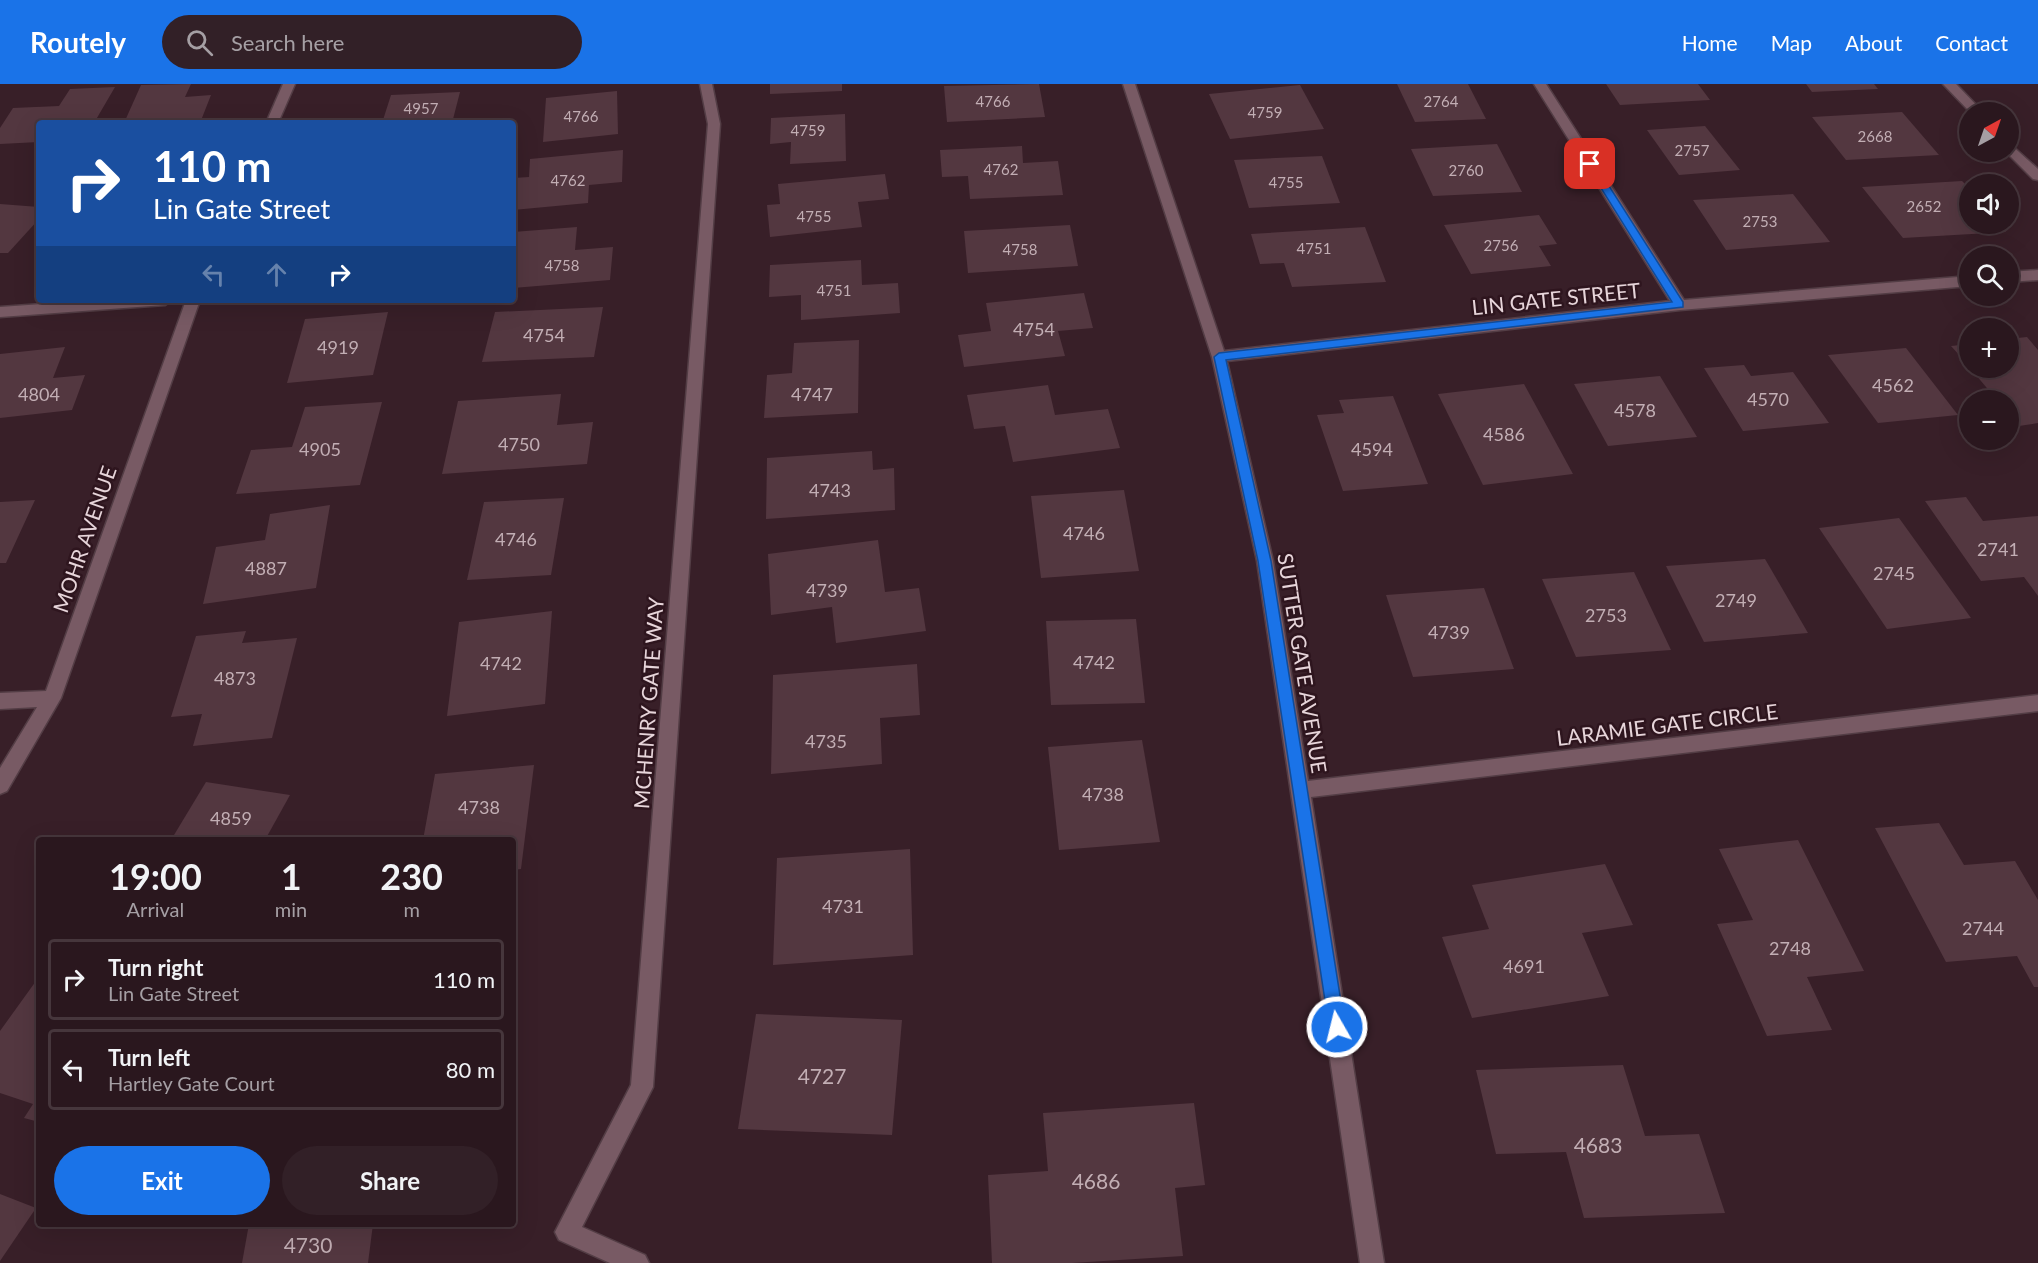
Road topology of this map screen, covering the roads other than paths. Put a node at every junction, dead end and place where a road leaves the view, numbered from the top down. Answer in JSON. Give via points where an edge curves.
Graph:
{"nodes":[{"id":1,"x":289,"y":84,"type":"edge"},
{"id":2,"x":706,"y":84,"type":"edge"},
{"id":3,"x":1129,"y":84,"type":"edge"},
{"id":4,"x":1540,"y":84,"type":"edge"},
{"id":5,"x":1949,"y":84,"type":"edge"},
{"id":6,"x":1967,"y":102,"type":"edge"},
{"id":7,"x":273,"y":120,"type":"edge"},
{"id":8,"x":2019,"y":157,"type":"edge"},
{"id":9,"x":2038,"y":176,"type":"edge"},
{"id":10,"x":2038,"y":275,"type":"edge"},
{"id":11,"x":2019,"y":276,"type":"edge"},
{"id":12,"x":1959,"y":282,"type":"edge"},
{"id":13,"x":124,"y":303,"type":"edge"},
{"id":14,"x":192,"y":303,"type":"edge"},
{"id":15,"x":1680,"y":305,"type":"junction"},
{"id":16,"x":0,"y":312,"type":"edge"},
{"id":17,"x":1219,"y":357,"type":"junction"},
{"id":18,"x":52,"y":698,"type":"junction"},
{"id":19,"x":0,"y":701,"type":"edge"},
{"id":20,"x":2038,"y":703,"type":"edge"},
{"id":21,"x":0,"y":785,"type":"edge"},
{"id":22,"x":1301,"y":790,"type":"junction"},
{"id":23,"x":638,"y":1263,"type":"edge"},
{"id":24,"x":1372,"y":1263,"type":"edge"}],
"edges":[{"from":1,"to":7,"type":"street"},
{"from":2,"to":23,"type":"street","name":"MCHENRY GATE WAY","via":[[714,124],[642,1087],[567,1232]]},
{"from":3,"to":17,"type":"street","name":"SUTTER GATE AVENUE"},
{"from":4,"to":15,"type":"street"},
{"from":5,"to":6,"type":"street"},
{"from":8,"to":9,"type":"street"},
{"from":10,"to":11,"type":"street"},
{"from":12,"to":15,"type":"street","name":"LIN GATE STREET"},
{"from":13,"to":16,"type":"street"},
{"from":14,"to":18,"type":"street","name":"MOHR AVENUE"},
{"from":15,"to":17,"type":"street","name":"LIN GATE STREET"},
{"from":17,"to":22,"type":"street","name":"SUTTER GATE AVENUE","via":[[1265,561]]},
{"from":18,"to":19,"type":"street"},
{"from":18,"to":21,"type":"street","name":"MOHR AVENUE"},
{"from":20,"to":22,"type":"street","name":"LARAMIE GATE CIRCLE"},
{"from":22,"to":24,"type":"street","name":"SUTTER GATE AVENUE"}]}
